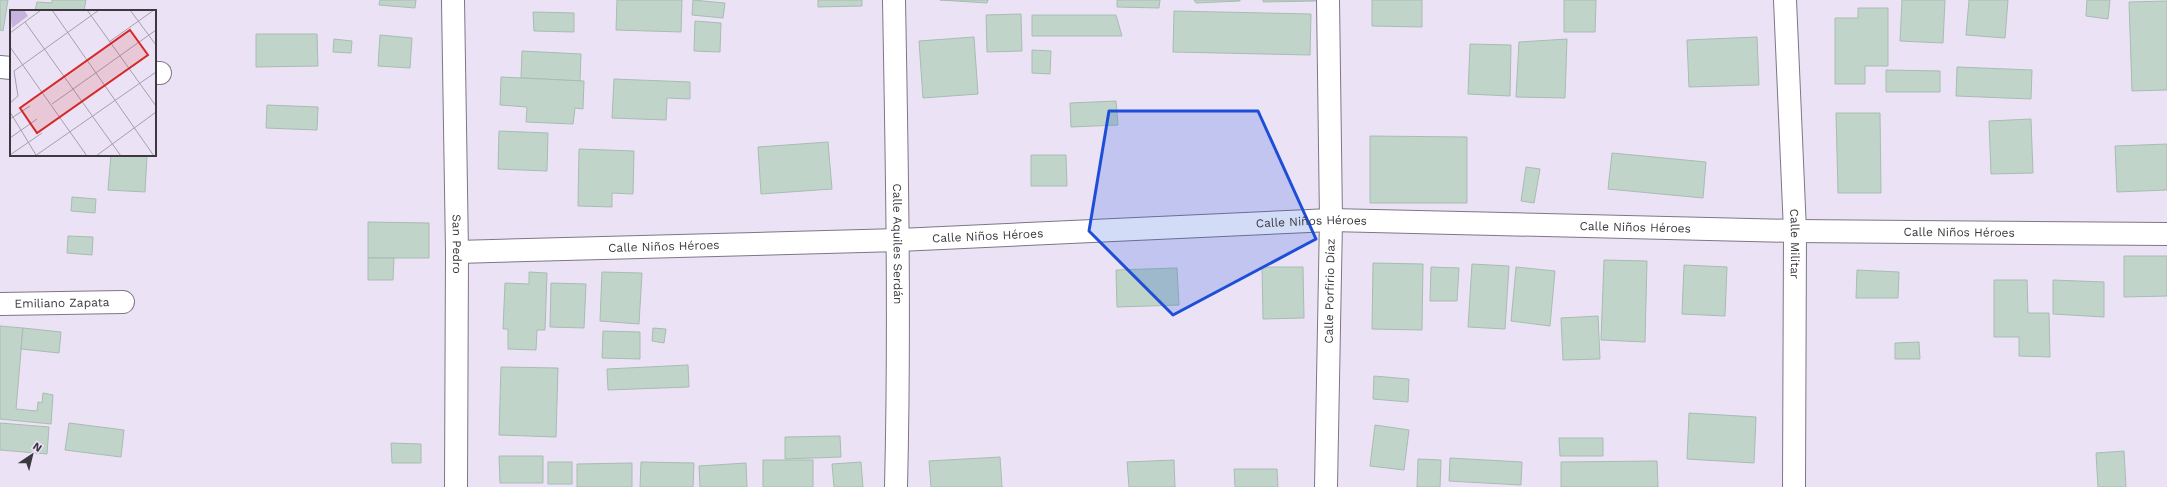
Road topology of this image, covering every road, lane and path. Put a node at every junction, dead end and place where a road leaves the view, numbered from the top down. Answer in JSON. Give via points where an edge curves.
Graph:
{"nodes":[{"id":1,"x":453,"y":0,"type":"edge"},
{"id":2,"x":894,"y":0,"type":"edge"},
{"id":3,"x":1328,"y":0,"type":"edge"},
{"id":4,"x":1785,"y":0,"type":"edge"},
{"id":5,"x":1330,"y":220,"type":"junction"},
{"id":6,"x":1795,"y":231,"type":"junction"},
{"id":7,"x":2167,"y":234,"type":"edge"},
{"id":8,"x":899,"y":240,"type":"junction"},
{"id":9,"x":457,"y":252,"type":"junction"},
{"id":10,"x":123,"y":302,"type":"dead end"},
{"id":11,"x":0,"y":304,"type":"edge"},
{"id":12,"x":456,"y":487,"type":"edge"},
{"id":13,"x":896,"y":487,"type":"edge"},
{"id":14,"x":1326,"y":487,"type":"edge"},
{"id":15,"x":1794,"y":487,"type":"edge"}],
"edges":[{"from":1,"to":9,"type":"street","name":"San Pedro"},
{"from":2,"to":8,"type":"street","name":"Calle Aquiles Serdán"},
{"from":3,"to":5,"type":"street","name":"Calle Porfirio Díaz"},
{"from":4,"to":6,"type":"street","name":"Calle Militar"},
{"from":5,"to":6,"type":"street","name":"Calle Niños Héroes"},
{"from":5,"to":8,"type":"street","name":"Calle Niños Héroes"},
{"from":5,"to":14,"type":"street","name":"Calle Porfirio Díaz"},
{"from":6,"to":7,"type":"street","name":"Calle Niños Héroes"},
{"from":6,"to":15,"type":"street","name":"Calle Militar"},
{"from":8,"to":9,"type":"street","name":"Calle Niños Héroes"},
{"from":8,"to":13,"type":"street","name":"Calle Aquiles Serdán"},
{"from":9,"to":12,"type":"street","name":"San Pedro"},
{"from":10,"to":11,"type":"street","name":"Emiliano Zapata"}]}
